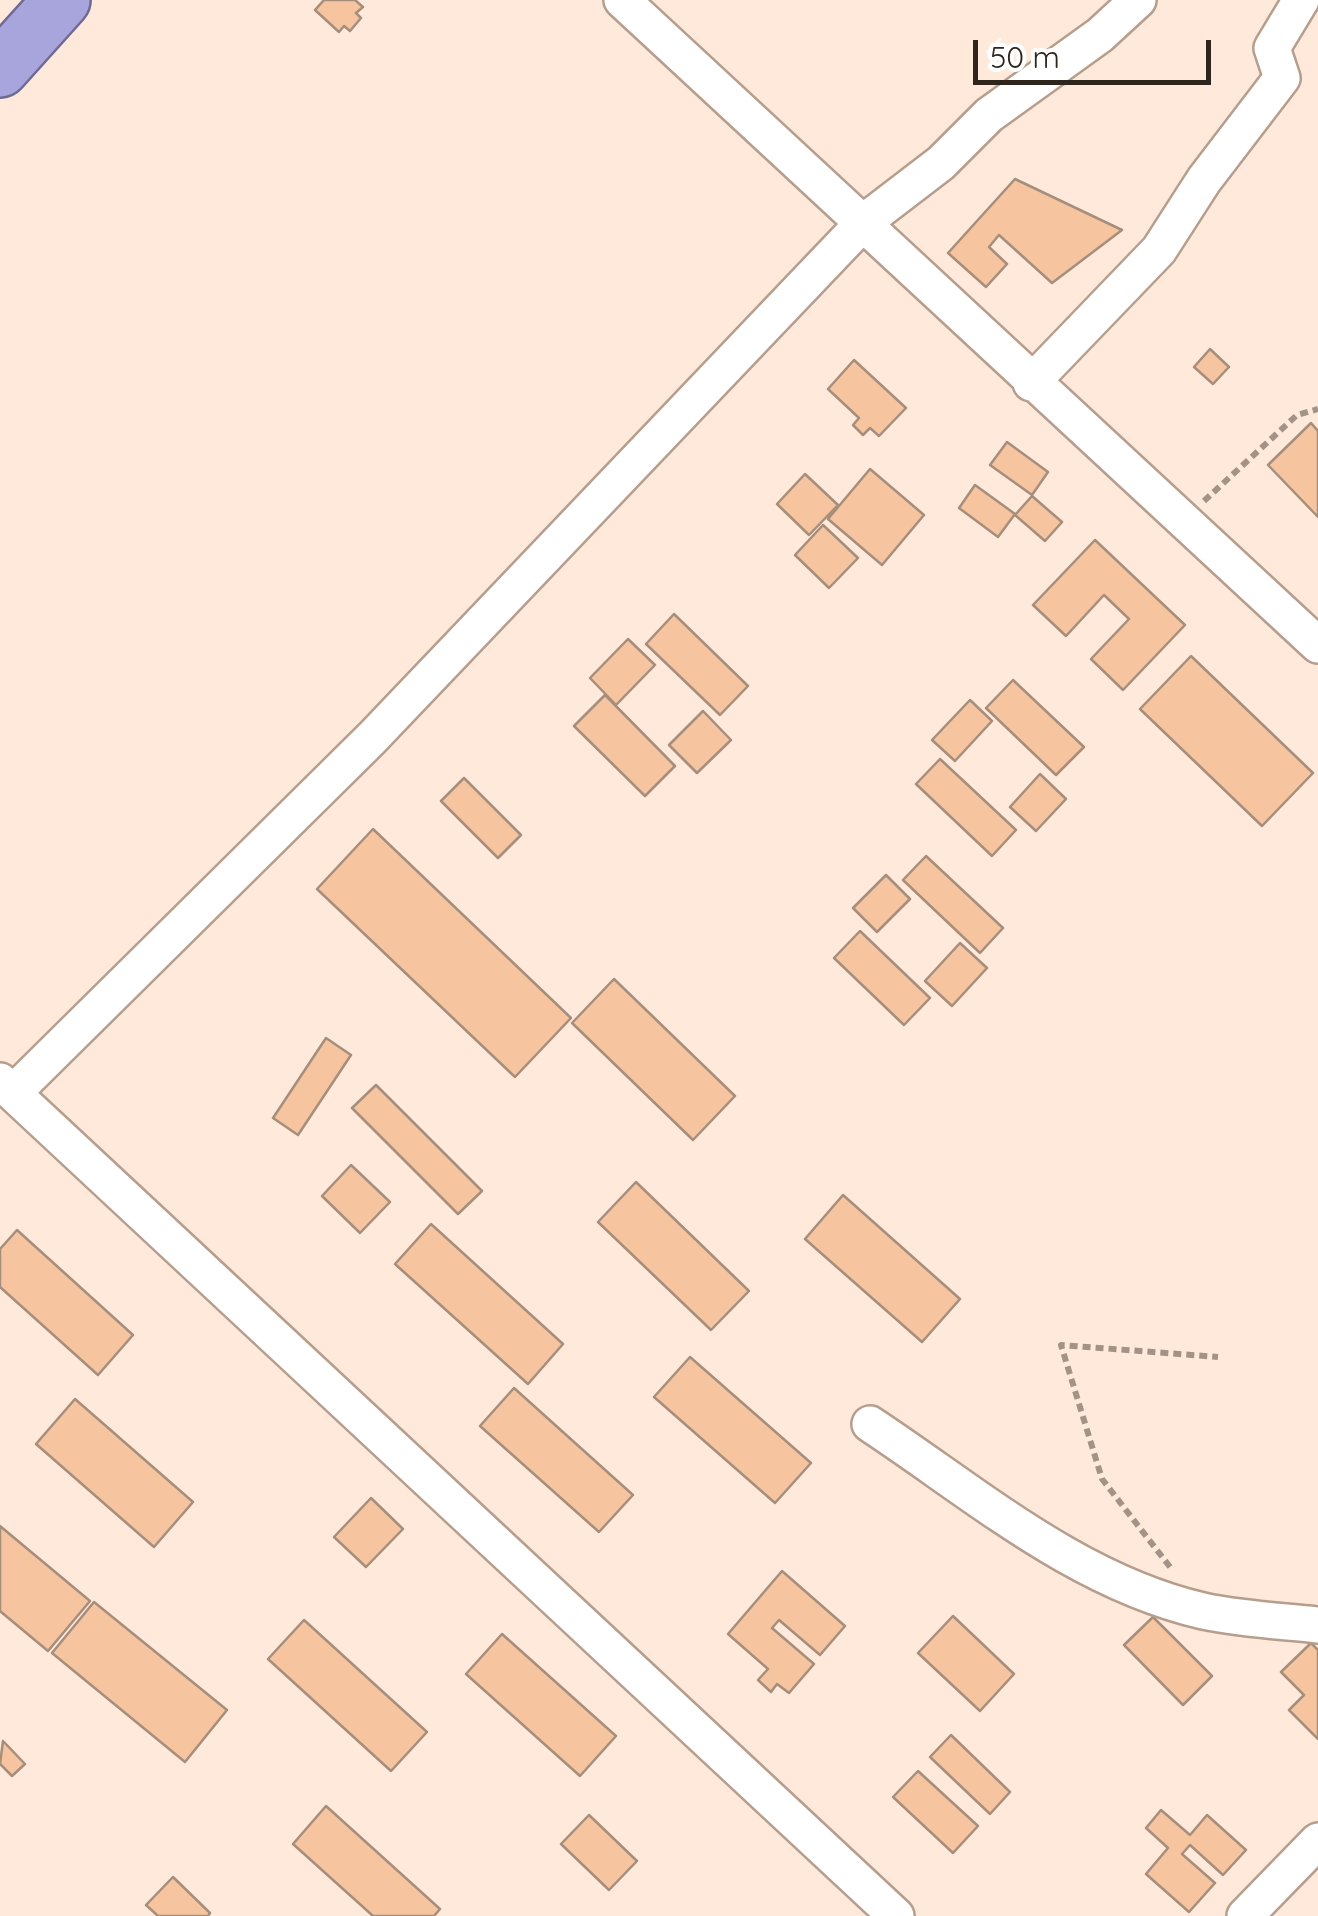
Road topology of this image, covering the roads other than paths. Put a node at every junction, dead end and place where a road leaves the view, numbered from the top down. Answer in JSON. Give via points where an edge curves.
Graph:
{"nodes":[{"id":1,"x":62,"y":0,"type":"edge"},
{"id":2,"x":622,"y":0,"type":"edge"},
{"id":3,"x":1138,"y":0,"type":"edge"},
{"id":4,"x":1301,"y":0,"type":"edge"},
{"id":5,"x":0,"y":68,"type":"edge"},
{"id":6,"x":864,"y":222,"type":"junction"},
{"id":7,"x":1031,"y":383,"type":"junction"},
{"id":8,"x":1318,"y":646,"type":"edge"},
{"id":9,"x":6,"y":1087,"type":"edge"},
{"id":10,"x":870,"y":1424,"type":"dead end"},
{"id":11,"x":1318,"y":1625,"type":"edge"},
{"id":12,"x":1318,"y":1841,"type":"edge"},
{"id":13,"x":1250,"y":1915,"type":"edge"},
{"id":14,"x":896,"y":1916,"type":"edge"}],
"edges":[{"from":1,"to":5,"type":"highway"},
{"from":2,"to":6,"type":"street"},
{"from":3,"to":6,"type":"street"},
{"from":4,"to":7,"type":"street","via":[[1272,48],[1282,78],[1159,250]]},
{"from":6,"to":7,"type":"street"},
{"from":6,"to":9,"type":"street","via":[[372,738]]},
{"from":7,"to":8,"type":"street"},
{"from":9,"to":14,"type":"street"},
{"from":10,"to":11,"type":"street","via":[[1075,1563],[1204,1611]]},
{"from":12,"to":13,"type":"street"}]}
